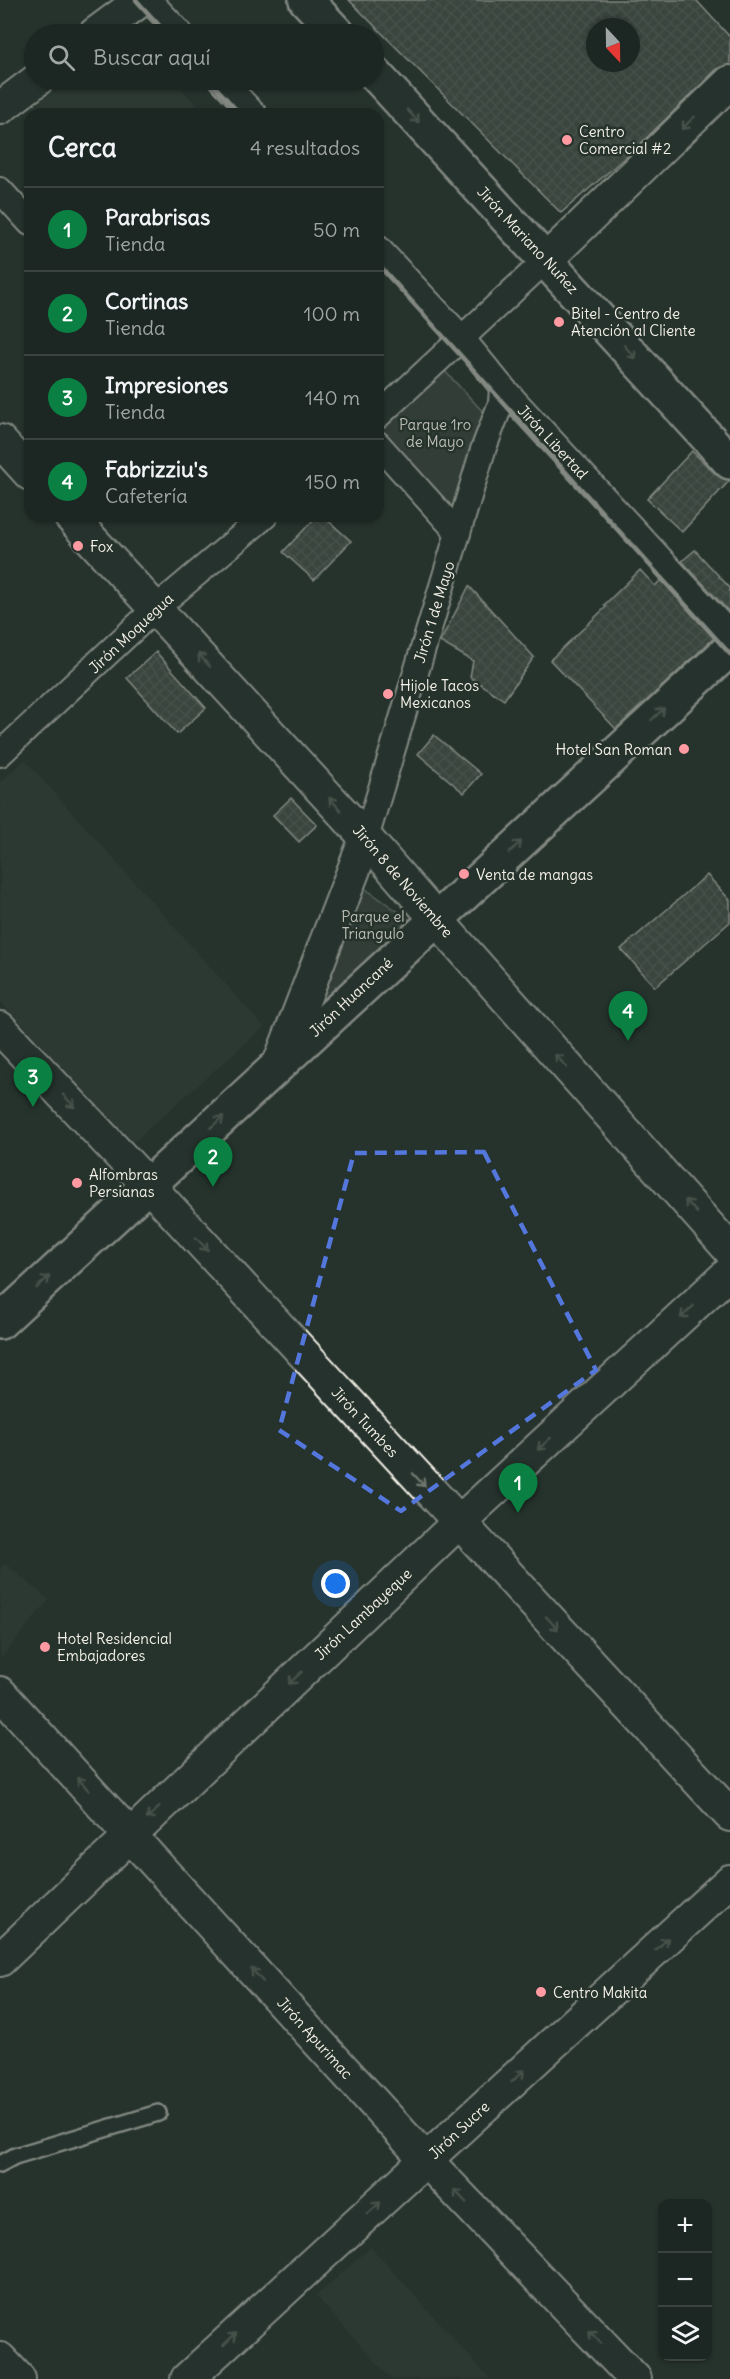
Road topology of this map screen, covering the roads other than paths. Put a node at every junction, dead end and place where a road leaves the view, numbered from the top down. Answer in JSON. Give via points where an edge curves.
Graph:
{"nodes":[{"id":1,"x":141,"y":0,"type":"edge"},
{"id":2,"x":149,"y":0,"type":"edge"},
{"id":3,"x":306,"y":0,"type":"edge"},
{"id":4,"x":109,"y":24,"type":"edge"},
{"id":5,"x":172,"y":24,"type":"edge"},
{"id":6,"x":329,"y":24,"type":"edge"},
{"id":7,"x":730,"y":82,"type":"edge"},
{"id":8,"x":384,"y":84,"type":"edge"},
{"id":9,"x":24,"y":90,"type":"edge"},
{"id":10,"x":231,"y":90,"type":"edge"},
{"id":11,"x":0,"y":108,"type":"edge"},
{"id":12,"x":248,"y":108,"type":"edge"},
{"id":13,"x":0,"y":190,"type":"edge"},
{"id":14,"x":24,"y":217,"type":"edge"},
{"id":15,"x":384,"y":254,"type":"edge"},
{"id":16,"x":546,"y":260,"type":"junction"},
{"id":17,"x":462,"y":338,"type":"junction"},
{"id":18,"x":502,"y":387,"type":"junction"},
{"id":19,"x":384,"y":410,"type":"edge"},
{"id":20,"x":0,"y":441,"type":"edge"},
{"id":21,"x":384,"y":451,"type":"edge"},
{"id":22,"x":730,"y":462,"type":"edge"},
{"id":23,"x":24,"y":467,"type":"edge"},
{"id":24,"x":76,"y":522,"type":"edge"},
{"id":25,"x":258,"y":522,"type":"edge"},
{"id":26,"x":458,"y":533,"type":"junction"},
{"id":27,"x":156,"y":608,"type":"junction"},
{"id":28,"x":728,"y":652,"type":"edge"},
{"id":29,"x":0,"y":754,"type":"edge"},
{"id":30,"x":366,"y":838,"type":"junction"},
{"id":31,"x":436,"y":920,"type":"junction"},
{"id":32,"x":0,"y":1028,"type":"edge"},
{"id":33,"x":279,"y":1064,"type":"junction"},
{"id":34,"x":148,"y":1185,"type":"junction"},
{"id":35,"x":730,"y":1250,"type":"edge"},
{"id":36,"x":730,"y":1272,"type":"edge"},
{"id":37,"x":0,"y":1322,"type":"edge"},
{"id":38,"x":458,"y":1523,"type":"junction"},
{"id":39,"x":0,"y":1693,"type":"edge"},
{"id":40,"x":730,"y":1815,"type":"edge"},
{"id":41,"x":130,"y":1835,"type":"junction"},
{"id":42,"x":730,"y":1881,"type":"edge"},
{"id":43,"x":0,"y":1960,"type":"edge"},
{"id":44,"x":158,"y":2113,"type":"dead end"},
{"id":45,"x":426,"y":2160,"type":"junction"},
{"id":46,"x":0,"y":2163,"type":"edge"},
{"id":47,"x":0,"y":2359,"type":"edge"},
{"id":48,"x":19,"y":2379,"type":"edge"},
{"id":49,"x":187,"y":2379,"type":"edge"},
{"id":50,"x":635,"y":2379,"type":"edge"}],
"edges":[{"from":1,"to":4,"type":"street"},
{"from":2,"to":5,"type":"street"},
{"from":3,"to":6,"type":"street"},
{"from":7,"to":16,"type":"street","one_way":true},
{"from":8,"to":16,"type":"street","name":"Jirón Mariano Nuñez","one_way":true},
{"from":9,"to":11,"type":"street"},
{"from":10,"to":12,"type":"street"},
{"from":13,"to":14,"type":"street"},
{"from":15,"to":17,"type":"street","name":"Jirón Libertad"},
{"from":16,"to":17,"type":"street"},
{"from":16,"to":22,"type":"street","name":"Jirón Mariano Nuñez","one_way":true},
{"from":17,"to":18,"type":"street","name":"Jirón Libertad"},
{"from":17,"to":19,"type":"street"},
{"from":18,"to":26,"type":"street","name":"Jirón 1 de Mayo","via":[[501,403]]},
{"from":18,"to":28,"type":"street","name":"Jirón Libertad"},
{"from":20,"to":23,"type":"street"},
{"from":21,"to":26,"type":"street"},
{"from":24,"to":27,"type":"street","name":"Jirón 8 de Noviembre"},
{"from":25,"to":27,"type":"street","name":"Jirón Moquegua"},
{"from":26,"to":30,"type":"street","name":"Jirón 1 de Mayo"},
{"from":27,"to":29,"type":"street","name":"Jirón Moquegua"},
{"from":30,"to":27,"type":"street","name":"Jirón 8 de Noviembre","one_way":true},
{"from":31,"to":28,"type":"street","name":"Jirón Huancané","one_way":true},
{"from":30,"to":31,"type":"street","name":"Jirón 8 de Noviembre"},
{"from":30,"to":33,"type":"street"},
{"from":31,"to":33,"type":"street","name":"Jirón Huancané"},
{"from":35,"to":31,"type":"street","name":"Jirón 8 de Noviembre","one_way":true},
{"from":32,"to":34,"type":"street","name":"Jirón Tumbes","one_way":true},
{"from":34,"to":33,"type":"street","name":"Jirón Huancané","one_way":true},
{"from":37,"to":34,"type":"street","name":"Jirón Huancané","one_way":true},
{"from":34,"to":38,"type":"street","name":"Jirón Tumbes","one_way":true},
{"from":36,"to":38,"type":"street","name":"Jirón Lambayeque","one_way":true},
{"from":38,"to":40,"type":"street","name":"Jirón Tumbes","one_way":true},
{"from":38,"to":41,"type":"street","name":"Jirón Lambayeque","one_way":true},
{"from":41,"to":39,"type":"street","name":"Jirón Apurimac","one_way":true},
{"from":41,"to":43,"type":"street","name":"Jirón Lambayeque"},
{"from":45,"to":41,"type":"street","name":"Jirón Apurimac","one_way":true},
{"from":45,"to":42,"type":"street","name":"Jirón Sucre","one_way":true},
{"from":44,"to":46,"type":"lane"},
{"from":49,"to":45,"type":"street","name":"Jirón Sucre","one_way":true},
{"from":50,"to":45,"type":"street","name":"Jirón Apurimac","one_way":true},
{"from":47,"to":48,"type":"street"}]}
